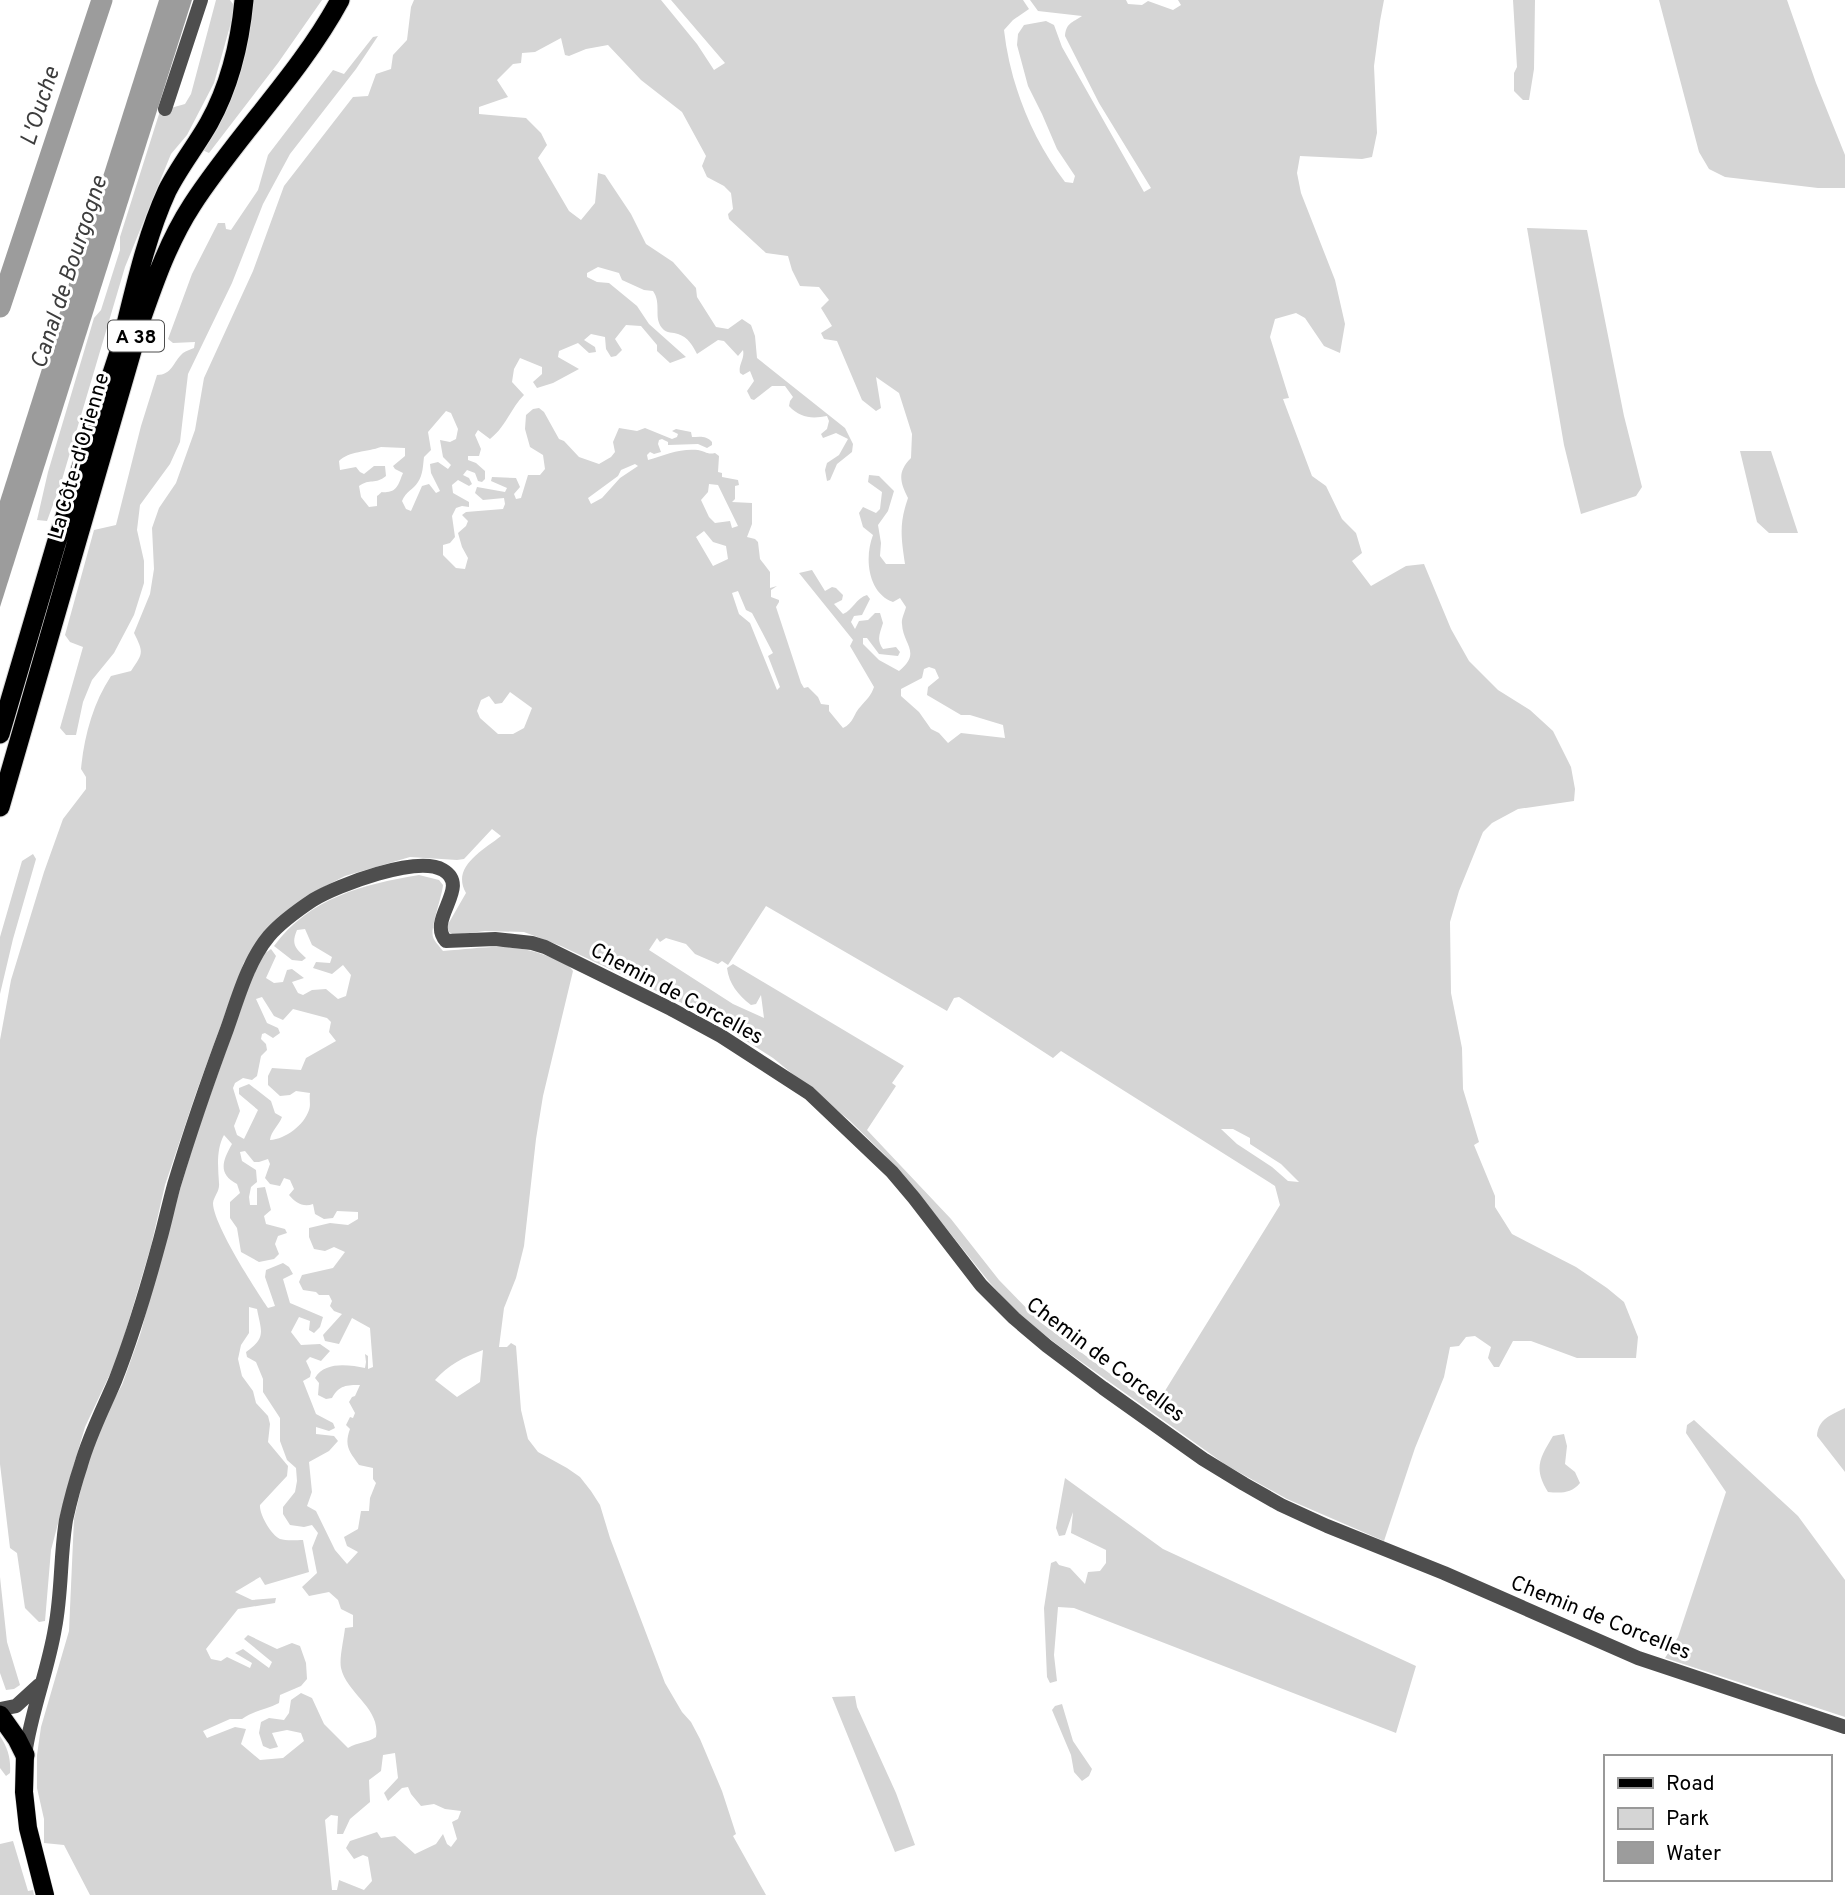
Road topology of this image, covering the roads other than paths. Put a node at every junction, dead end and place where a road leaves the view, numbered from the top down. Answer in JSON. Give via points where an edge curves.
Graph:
{"nodes":[{"id":1,"x":201,"y":0,"type":"edge"},
{"id":2,"x":244,"y":0,"type":"edge"},
{"id":3,"x":328,"y":0,"type":"edge"},
{"id":4,"x":340,"y":0,"type":"edge"},
{"id":5,"x":165,"y":109,"type":"dead end"},
{"id":6,"x":118,"y":352,"type":"junction"},
{"id":7,"x":0,"y":734,"type":"edge"},
{"id":8,"x":0,"y":807,"type":"edge"},
{"id":9,"x":42,"y":1681,"type":"junction"},
{"id":10,"x":0,"y":1709,"type":"edge"},
{"id":11,"x":0,"y":1715,"type":"edge"},
{"id":12,"x":1845,"y":1727,"type":"edge"},
{"id":13,"x":25,"y":1755,"type":"junction"},
{"id":14,"x":45,"y":1895,"type":"edge"}],
"edges":[{"from":1,"to":5,"type":"street"},
{"from":2,"to":6,"type":"highway","via":[[230,74],[209,122],[163,201]]},
{"from":3,"to":6,"type":"highway","name":"La Côte-d'Orienne","number":"A 38","via":[[178,207],[151,258]]},
{"from":4,"to":8,"type":"highway","name":"La Côte-d'Orienne","number":"A 38","via":[[313,44],[207,182],[165,255],[140,323]]},
{"from":6,"to":7,"type":"highway","name":"La Côte-d'Orienne","number":"A 38"},
{"from":9,"to":10,"type":"street","via":[[16,1706]]},
{"from":9,"to":12,"type":"street","name":"Chemin de Corcelles","via":[[56,1624],[66,1521],[79,1469],[134,1330],[178,1172],[253,962],[269,936],[294,913],[335,889],[405,867],[429,865],[449,875],[453,889],[439,928],[446,941],[495,939],[545,947],[701,1025],[809,1094],[891,1172],[981,1285],[1014,1318],[1103,1388],[1244,1484],[1327,1526],[1639,1657]]},
{"from":9,"to":13,"type":"street"},
{"from":11,"to":13,"type":"highway"},
{"from":13,"to":14,"type":"main road","via":[[28,1828]]}]}
